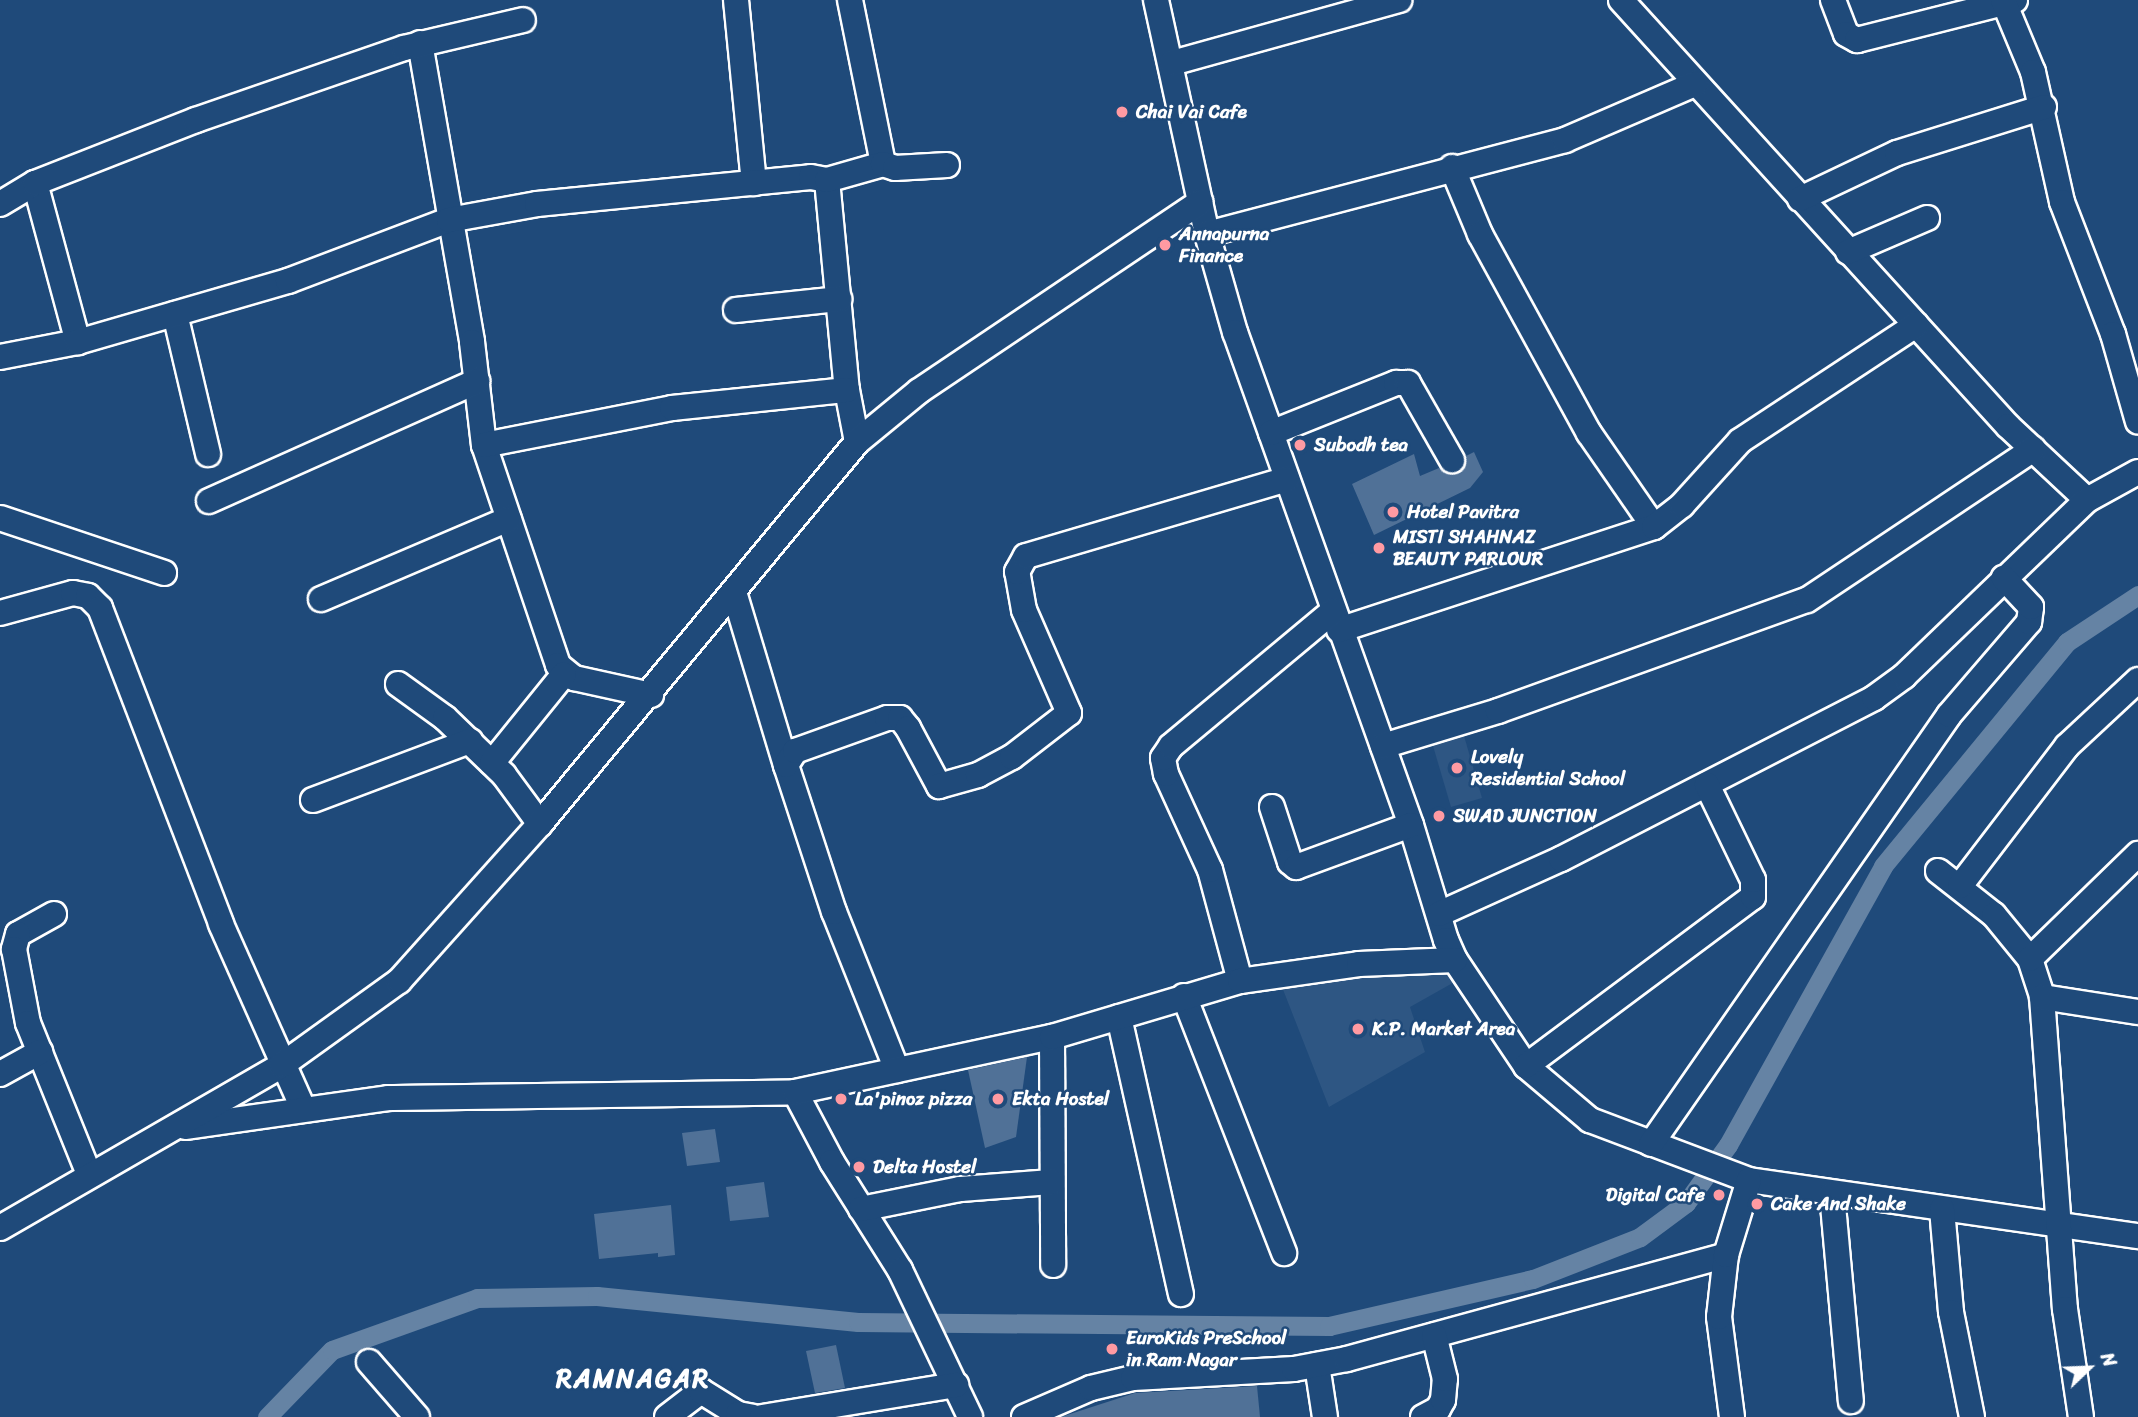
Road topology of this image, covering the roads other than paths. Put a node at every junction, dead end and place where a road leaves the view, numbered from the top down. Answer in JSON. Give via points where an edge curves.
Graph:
{"nodes":[{"id":1,"x":736,"y":0,"type":"edge"},
{"id":2,"x":850,"y":0,"type":"edge"},
{"id":3,"x":1156,"y":0,"type":"edge"},
{"id":4,"x":1399,"y":0,"type":"edge"},
{"id":5,"x":1621,"y":0,"type":"edge"},
{"id":6,"x":1833,"y":0,"type":"edge"},
{"id":7,"x":2008,"y":1,"type":"edge"},
{"id":8,"x":523,"y":20,"type":"dead end"},
{"id":9,"x":420,"y":44,"type":"junction"},
{"id":10,"x":1172,"y":63,"type":"junction"},
{"id":11,"x":1695,"y":85,"type":"junction"},
{"id":12,"x":2044,"y":107,"type":"junction"},
{"id":13,"x":883,"y":164,"type":"junction"},
{"id":14,"x":947,"y":165,"type":"dead end"},
{"id":15,"x":1452,"y":167,"type":"junction"},
{"id":16,"x":827,"y":180,"type":"junction"},
{"id":17,"x":35,"y":183,"type":"junction"},
{"id":18,"x":754,"y":183,"type":"junction"},
{"id":19,"x":1800,"y":199,"type":"junction"},
{"id":20,"x":1200,"y":202,"type":"junction"},
{"id":21,"x":0,"y":204,"type":"edge"},
{"id":22,"x":1927,"y":218,"type":"dead end"},
{"id":23,"x":449,"y":220,"type":"junction"},
{"id":24,"x":1208,"y":234,"type":"junction"},
{"id":25,"x":1848,"y":252,"type":"junction"},
{"id":26,"x":839,"y":299,"type":"junction"},
{"id":27,"x":736,"y":310,"type":"dead end"},
{"id":28,"x":175,"y":314,"type":"junction"},
{"id":29,"x":1916,"y":325,"type":"junction"},
{"id":30,"x":78,"y":342,"type":"junction"},
{"id":31,"x":0,"y":357,"type":"edge"},
{"id":32,"x":477,"y":381,"type":"junction"},
{"id":33,"x":847,"y":390,"type":"junction"},
{"id":34,"x":2138,"y":422,"type":"edge"},
{"id":35,"x":1271,"y":433,"type":"junction"},
{"id":36,"x":857,"y":442,"type":"junction"},
{"id":37,"x":484,"y":446,"type":"junction"},
{"id":38,"x":2033,"y":449,"type":"junction"},
{"id":39,"x":208,"y":454,"type":"dead end"},
{"id":40,"x":1452,"y":460,"type":"dead end"},
{"id":41,"x":2136,"y":470,"type":"edge"},
{"id":42,"x":1287,"y":479,"type":"junction"},
{"id":43,"x":209,"y":500,"type":"dead end"},
{"id":44,"x":2087,"y":500,"type":"junction"},
{"id":45,"x":0,"y":518,"type":"edge"},
{"id":46,"x":509,"y":519,"type":"junction"},
{"id":47,"x":1654,"y":527,"type":"junction"},
{"id":48,"x":164,"y":573,"type":"dead end"},
{"id":49,"x":2004,"y":578,"type":"junction"},
{"id":50,"x":734,"y":592,"type":"junction"},
{"id":51,"x":321,"y":599,"type":"dead end"},
{"id":52,"x":0,"y":613,"type":"edge"},
{"id":53,"x":1336,"y":621,"type":"junction"},
{"id":54,"x":564,"y":674,"type":"junction"},
{"id":55,"x":2138,"y":680,"type":"edge"},
{"id":56,"x":398,"y":684,"type":"dead end"},
{"id":57,"x":651,"y":695,"type":"junction"},
{"id":58,"x":470,"y":741,"type":"junction"},
{"id":59,"x":1383,"y":746,"type":"junction"},
{"id":60,"x":492,"y":763,"type":"junction"},
{"id":61,"x":786,"y":765,"type":"junction"},
{"id":62,"x":1707,"y":785,"type":"junction"},
{"id":63,"x":313,"y":800,"type":"dead end"},
{"id":64,"x":1272,"y":807,"type":"dead end"},
{"id":65,"x":540,"y":824,"type":"junction"},
{"id":66,"x":1411,"y":825,"type":"junction"},
{"id":67,"x":2138,"y":854,"type":"edge"},
{"id":68,"x":1938,"y":871,"type":"dead end"},
{"id":69,"x":1960,"y":886,"type":"junction"},
{"id":70,"x":54,"y":914,"type":"dead end"},
{"id":71,"x":1439,"y":914,"type":"junction"},
{"id":72,"x":2030,"y":959,"type":"junction"},
{"id":73,"x":1455,"y":960,"type":"junction"},
{"id":74,"x":1240,"y":981,"type":"junction"},
{"id":75,"x":1184,"y":996,"type":"junction"},
{"id":76,"x":2042,"y":997,"type":"junction"},
{"id":77,"x":2138,"y":1012,"type":"edge"},
{"id":78,"x":1119,"y":1017,"type":"junction"},
{"id":79,"x":1052,"y":1037,"type":"junction"},
{"id":80,"x":40,"y":1052,"type":"junction"},
{"id":81,"x":282,"y":1065,"type":"junction"},
{"id":82,"x":1526,"y":1066,"type":"junction"},
{"id":83,"x":897,"y":1070,"type":"junction"},
{"id":84,"x":0,"y":1074,"type":"edge"},
{"id":85,"x":795,"y":1092,"type":"junction"},
{"id":86,"x":303,"y":1108,"type":"junction"},
{"id":87,"x":170,"y":1129,"type":"junction"},
{"id":88,"x":1651,"y":1144,"type":"junction"},
{"id":89,"x":89,"y":1174,"type":"junction"},
{"id":90,"x":1749,"y":1180,"type":"junction"},
{"id":91,"x":1052,"y":1182,"type":"junction"},
{"id":92,"x":1832,"y":1194,"type":"junction"},
{"id":93,"x":861,"y":1209,"type":"junction"},
{"id":94,"x":1942,"y":1209,"type":"junction"},
{"id":95,"x":2060,"y":1225,"type":"junction"},
{"id":96,"x":0,"y":1228,"type":"edge"},
{"id":97,"x":2138,"y":1236,"type":"edge"},
{"id":98,"x":1284,"y":1253,"type":"dead end"},
{"id":99,"x":1726,"y":1255,"type":"junction"},
{"id":100,"x":1052,"y":1265,"type":"dead end"},
{"id":101,"x":1181,"y":1294,"type":"dead end"},
{"id":102,"x":1434,"y":1335,"type":"junction"},
{"id":103,"x":369,"y":1362,"type":"dead end"},
{"id":104,"x":1317,"y":1365,"type":"junction"},
{"id":105,"x":956,"y":1385,"type":"junction"},
{"id":106,"x":1851,"y":1401,"type":"dead end"},
{"id":107,"x":417,"y":1417,"type":"edge"},
{"id":108,"x":667,"y":1417,"type":"edge"},
{"id":109,"x":753,"y":1417,"type":"edge"},
{"id":110,"x":762,"y":1417,"type":"edge"},
{"id":111,"x":970,"y":1417,"type":"edge"},
{"id":112,"x":1024,"y":1417,"type":"edge"},
{"id":113,"x":1325,"y":1417,"type":"edge"},
{"id":114,"x":1423,"y":1417,"type":"edge"},
{"id":115,"x":1732,"y":1417,"type":"edge"},
{"id":116,"x":1972,"y":1417,"type":"edge"},
{"id":117,"x":2081,"y":1417,"type":"edge"}],
"edges":[{"from":1,"to":18,"type":"street"},
{"from":2,"to":13,"type":"street"},
{"from":3,"to":10,"type":"street"},
{"from":4,"to":10,"type":"street"},
{"from":5,"to":11,"type":"street"},
{"from":6,"to":7,"type":"street","via":[[1846,34],[1857,40]]},
{"from":7,"to":12,"type":"street"},
{"from":8,"to":9,"type":"street"},
{"from":9,"to":17,"type":"street","via":[[196,120]]},
{"from":9,"to":23,"type":"street"},
{"from":10,"to":20,"type":"street"},
{"from":11,"to":15,"type":"street","via":[[1565,140]]},
{"from":11,"to":19,"type":"street"},
{"from":12,"to":19,"type":"street","via":[[1897,153]]},
{"from":12,"to":34,"type":"street","via":[[2062,202],[2113,334]]},
{"from":13,"to":14,"type":"street","via":[[895,168]]},
{"from":13,"to":16,"type":"street"},
{"from":15,"to":24,"type":"street"},
{"from":15,"to":47,"type":"street","via":[[1479,234],[1589,433]]},
{"from":16,"to":18,"type":"street"},
{"from":16,"to":26,"type":"street"},
{"from":17,"to":21,"type":"street"},
{"from":17,"to":30,"type":"street"},
{"from":18,"to":23,"type":"street","via":[[537,204]]},
{"from":19,"to":25,"type":"street"},
{"from":20,"to":24,"type":"street"},
{"from":20,"to":36,"type":"street","via":[[919,391]]},
{"from":22,"to":25,"type":"street"},
{"from":23,"to":28,"type":"street","via":[[288,281]]},
{"from":23,"to":32,"type":"street"},
{"from":24,"to":35,"type":"street","via":[[1235,332]]},
{"from":25,"to":29,"type":"street"},
{"from":26,"to":27,"type":"street"},
{"from":26,"to":33,"type":"street"},
{"from":28,"to":30,"type":"street"},
{"from":28,"to":39,"type":"street"},
{"from":29,"to":38,"type":"street"},
{"from":29,"to":47,"type":"street","via":[[1740,441],[1675,512]]},
{"from":30,"to":31,"type":"street"},
{"from":32,"to":37,"type":"street"},
{"from":32,"to":43,"type":"street"},
{"from":33,"to":36,"type":"street"},
{"from":33,"to":37,"type":"street","via":[[672,408]]},
{"from":35,"to":40,"type":"street","via":[[1396,383],[1408,383]]},
{"from":35,"to":42,"type":"street"},
{"from":36,"to":50,"type":"street"},
{"from":37,"to":46,"type":"street"},
{"from":38,"to":44,"type":"street"},
{"from":38,"to":59,"type":"street","via":[[1807,600],[1498,711]]},
{"from":41,"to":44,"type":"street"},
{"from":42,"to":53,"type":"street"},
{"from":42,"to":61,"type":"street","via":[[1026,556],[1017,572],[1024,610],[1069,713],[1012,757],[978,775],[939,786],[900,718],[887,718],[795,751]]},
{"from":44,"to":49,"type":"street"},
{"from":45,"to":48,"type":"street"},
{"from":46,"to":51,"type":"street"},
{"from":46,"to":54,"type":"street"},
{"from":47,"to":53,"type":"street"},
{"from":49,"to":62,"type":"street","via":[[1889,688]]},
{"from":49,"to":88,"type":"street","via":[[2031,607],[2029,622],[1949,715]]},
{"from":50,"to":57,"type":"street"},
{"from":50,"to":61,"type":"street"},
{"from":52,"to":81,"type":"street","via":[[73,593],[88,596],[100,608],[221,925]]},
{"from":53,"to":59,"type":"street"},
{"from":53,"to":74,"type":"street","via":[[1171,746],[1163,758],[1210,870]]},
{"from":54,"to":57,"type":"street"},
{"from":54,"to":60,"type":"street"},
{"from":55,"to":69,"type":"street","via":[[2067,746]]},
{"from":56,"to":58,"type":"street"},
{"from":57,"to":65,"type":"street"},
{"from":58,"to":60,"type":"street"},
{"from":58,"to":63,"type":"street"},
{"from":59,"to":66,"type":"street"},
{"from":60,"to":65,"type":"street"},
{"from":61,"to":83,"type":"street","via":[[834,912]]},
{"from":62,"to":71,"type":"street"},
{"from":62,"to":82,"type":"street","via":[[1753,880],[1753,897]]},
{"from":64,"to":66,"type":"street","via":[[1290,862],[1296,867]]},
{"from":65,"to":81,"type":"street","via":[[399,981]]},
{"from":66,"to":71,"type":"street"},
{"from":67,"to":72,"type":"street"},
{"from":68,"to":69,"type":"street"},
{"from":69,"to":72,"type":"street","via":[[1994,915]]},
{"from":70,"to":80,"type":"street","via":[[18,934],[14,949],[28,1023]]},
{"from":71,"to":73,"type":"street"},
{"from":72,"to":76,"type":"street"},
{"from":73,"to":74,"type":"street","via":[[1359,964]]},
{"from":73,"to":82,"type":"street"},
{"from":74,"to":75,"type":"street"},
{"from":75,"to":78,"type":"street"},
{"from":75,"to":98,"type":"street"},
{"from":76,"to":77,"type":"street"},
{"from":76,"to":95,"type":"street"},
{"from":78,"to":79,"type":"street"},
{"from":78,"to":101,"type":"street"},
{"from":79,"to":83,"type":"street"},
{"from":79,"to":91,"type":"street"},
{"from":80,"to":84,"type":"street"},
{"from":80,"to":89,"type":"street"},
{"from":81,"to":86,"type":"street"},
{"from":81,"to":87,"type":"street"},
{"from":82,"to":88,"type":"street","via":[[1590,1120]]},
{"from":83,"to":85,"type":"street"},
{"from":85,"to":86,"type":"street","via":[[401,1098]]},
{"from":85,"to":93,"type":"street"},
{"from":86,"to":87,"type":"street"},
{"from":87,"to":89,"type":"street"},
{"from":88,"to":90,"type":"street"},
{"from":89,"to":96,"type":"street"},
{"from":90,"to":92,"type":"street"},
{"from":90,"to":99,"type":"street"},
{"from":91,"to":93,"type":"street","via":[[960,1189]]},
{"from":91,"to":100,"type":"street"},
{"from":92,"to":94,"type":"street"},
{"from":92,"to":106,"type":"street"},
{"from":93,"to":105,"type":"street"},
{"from":94,"to":95,"type":"street"},
{"from":94,"to":116,"type":"street","via":[[1951,1312]]},
{"from":95,"to":97,"type":"street"},
{"from":95,"to":117,"type":"street","via":[[2065,1310]]},
{"from":99,"to":102,"type":"street"},
{"from":99,"to":115,"type":"street","via":[[1719,1317]]},
{"from":102,"to":104,"type":"street"},
{"from":102,"to":114,"type":"street","via":[[1445,1379],[1443,1400],[1438,1409]]},
{"from":103,"to":107,"type":"street"},
{"from":104,"to":112,"type":"street","via":[[1133,1378],[1091,1388]]},
{"from":104,"to":113,"type":"street"},
{"from":105,"to":110,"type":"street"},
{"from":105,"to":111,"type":"street"},
{"from":108,"to":109,"type":"street","via":[[701,1391],[738,1414]]}]}
